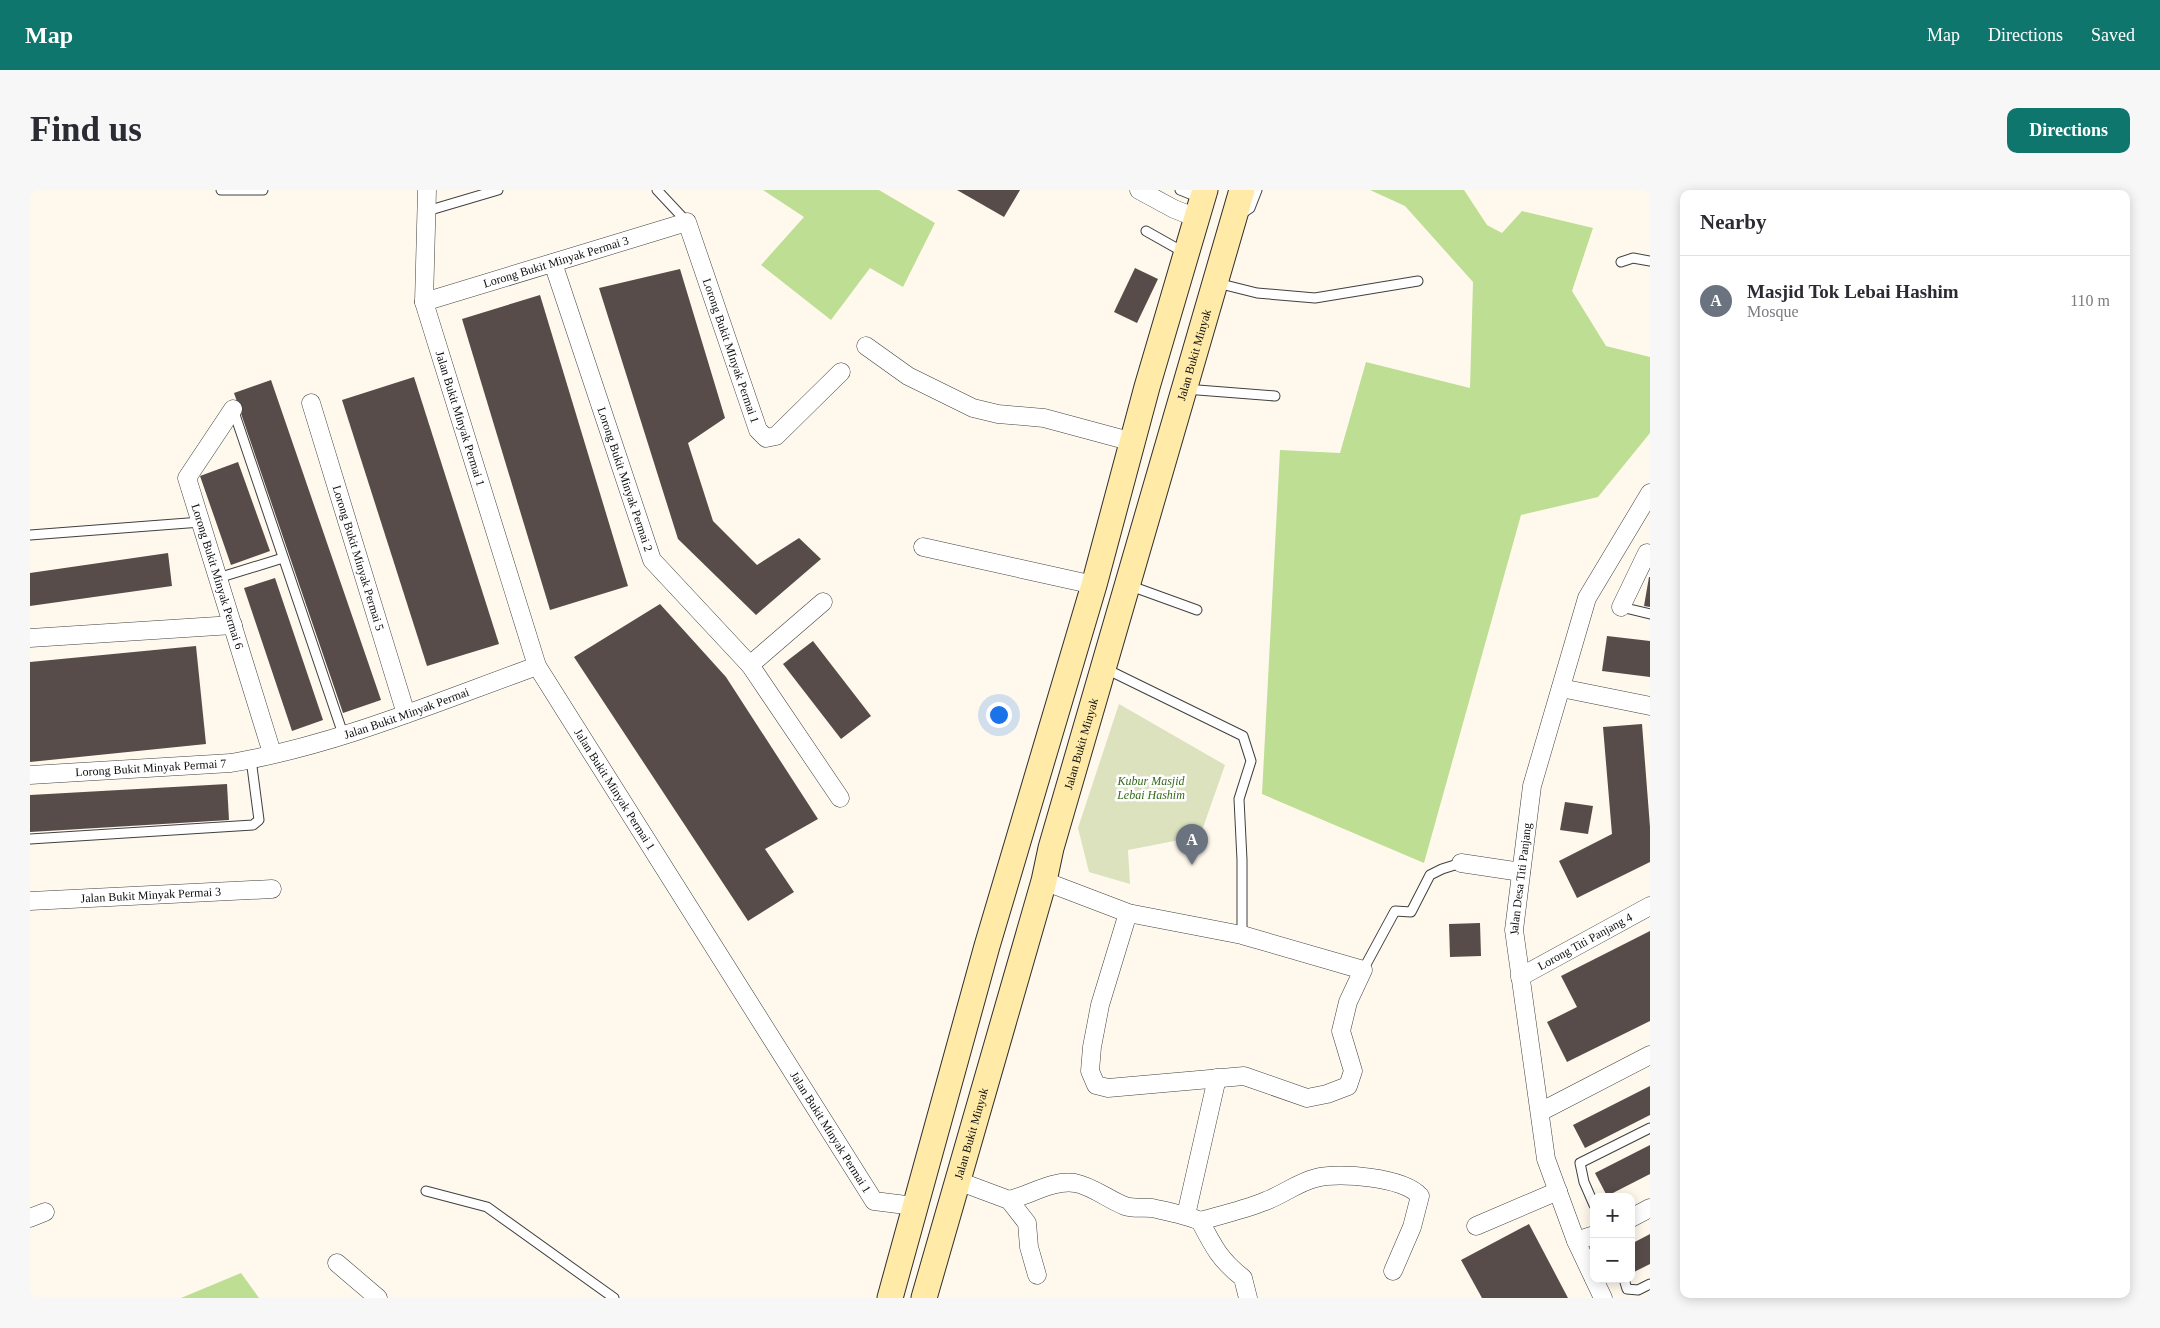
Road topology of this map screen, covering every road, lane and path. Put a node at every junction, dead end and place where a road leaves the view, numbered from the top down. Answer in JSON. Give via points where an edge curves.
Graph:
{"nodes":[{"id":1,"x":221,"y":190,"type":"edge"},
{"id":2,"x":262,"y":190,"type":"edge"},
{"id":3,"x":427,"y":190,"type":"edge"},
{"id":4,"x":498,"y":190,"type":"edge"},
{"id":5,"x":657,"y":190,"type":"edge"},
{"id":6,"x":1139,"y":190,"type":"edge"},
{"id":7,"x":1180,"y":190,"type":"edge"},
{"id":8,"x":1242,"y":190,"type":"edge"},
{"id":9,"x":1257,"y":190,"type":"edge"},
{"id":10,"x":1202,"y":202,"type":"edge"},
{"id":11,"x":427,"y":211,"type":"junction"},
{"id":12,"x":1236,"y":218,"type":"junction"},
{"id":13,"x":687,"y":222,"type":"junction"},
{"id":14,"x":1146,"y":231,"type":"dead end"},
{"id":15,"x":1187,"y":254,"type":"junction"},
{"id":16,"x":1621,"y":262,"type":"dead end"},
{"id":17,"x":1650,"y":262,"type":"edge"},
{"id":18,"x":553,"y":263,"type":"junction"},
{"id":19,"x":1418,"y":281,"type":"dead end"},
{"id":20,"x":1216,"y":283,"type":"junction"},
{"id":21,"x":424,"y":302,"type":"junction"},
{"id":22,"x":866,"y":346,"type":"dead end"},
{"id":23,"x":841,"y":372,"type":"dead end"},
{"id":24,"x":1185,"y":388,"type":"junction"},
{"id":25,"x":1275,"y":396,"type":"dead end"},
{"id":26,"x":311,"y":403,"type":"dead end"},
{"id":27,"x":233,"y":409,"type":"joint"},
{"id":28,"x":1132,"y":442,"type":"junction"},
{"id":29,"x":1650,"y":493,"type":"edge"},
{"id":30,"x":201,"y":522,"type":"junction"},
{"id":31,"x":30,"y":535,"type":"edge"},
{"id":32,"x":1621,"y":541,"type":"junction"},
{"id":33,"x":1105,"y":546,"type":"junction"},
{"id":34,"x":924,"y":547,"type":"dead end"},
{"id":35,"x":1138,"y":550,"type":"junction"},
{"id":36,"x":1648,"y":553,"type":"edge"},
{"id":37,"x":284,"y":558,"type":"junction"},
{"id":38,"x":218,"y":578,"type":"junction"},
{"id":39,"x":1094,"y":585,"type":"junction"},
{"id":40,"x":1126,"y":589,"type":"junction"},
{"id":41,"x":823,"y":602,"type":"dead end"},
{"id":42,"x":1621,"y":607,"type":"joint"},
{"id":43,"x":1197,"y":610,"type":"dead end"},
{"id":44,"x":1650,"y":614,"type":"edge"},
{"id":45,"x":233,"y":626,"type":"junction"},
{"id":46,"x":30,"y":638,"type":"edge"},
{"id":47,"x":750,"y":665,"type":"junction"},
{"id":48,"x":537,"y":666,"type":"junction"},
{"id":49,"x":1104,"y":668,"type":"junction"},
{"id":50,"x":1561,"y":688,"type":"junction"},
{"id":51,"x":1650,"y":706,"type":"edge"},
{"id":52,"x":406,"y":714,"type":"junction"},
{"id":53,"x":344,"y":736,"type":"junction"},
{"id":54,"x":272,"y":753,"type":"junction"},
{"id":55,"x":251,"y":759,"type":"junction"},
{"id":56,"x":30,"y":775,"type":"edge"},
{"id":57,"x":840,"y":798,"type":"dead end"},
{"id":58,"x":30,"y":839,"type":"edge"},
{"id":59,"x":1462,"y":863,"type":"joint"},
{"id":60,"x":1521,"y":872,"type":"junction"},
{"id":61,"x":1044,"y":881,"type":"junction"},
{"id":62,"x":272,"y":889,"type":"dead end"},
{"id":63,"x":30,"y":901,"type":"edge"},
{"id":64,"x":1650,"y":906,"type":"edge"},
{"id":65,"x":1128,"y":913,"type":"junction"},
{"id":66,"x":1242,"y":935,"type":"junction"},
{"id":67,"x":1363,"y":970,"type":"junction"},
{"id":68,"x":1520,"y":976,"type":"junction"},
{"id":69,"x":1650,"y":1056,"type":"edge"},
{"id":70,"x":1217,"y":1078,"type":"junction"},
{"id":71,"x":1540,"y":1112,"type":"junction"},
{"id":72,"x":1650,"y":1128,"type":"edge"},
{"id":73,"x":958,"y":1181,"type":"junction"},
{"id":74,"x":426,"y":1191,"type":"dead end"},
{"id":75,"x":1558,"y":1191,"type":"junction"},
{"id":76,"x":1590,"y":1196,"type":"edge"},
{"id":77,"x":1008,"y":1200,"type":"junction"},
{"id":78,"x":914,"y":1206,"type":"junction"},
{"id":79,"x":1650,"y":1208,"type":"edge"},
{"id":80,"x":1635,"y":1216,"type":"edge"},
{"id":81,"x":1193,"y":1218,"type":"junction"},
{"id":82,"x":1476,"y":1226,"type":"dead end"},
{"id":83,"x":1590,"y":1237,"type":"edge"},
{"id":84,"x":1576,"y":1242,"type":"junction"},
{"id":85,"x":337,"y":1263,"type":"dead end"},
{"id":86,"x":1393,"y":1271,"type":"dead end"},
{"id":87,"x":1590,"y":1271,"type":"edge"},
{"id":88,"x":1038,"y":1275,"type":"dead end"},
{"id":89,"x":1596,"y":1283,"type":"edge"},
{"id":90,"x":1625,"y":1283,"type":"edge"},
{"id":91,"x":1650,"y":1284,"type":"edge"},
{"id":92,"x":378,"y":1298,"type":"edge"},
{"id":93,"x":614,"y":1298,"type":"edge"},
{"id":94,"x":890,"y":1298,"type":"edge"},
{"id":95,"x":924,"y":1298,"type":"edge"},
{"id":96,"x":1248,"y":1298,"type":"edge"},
{"id":97,"x":1603,"y":1298,"type":"edge"}],
"edges":[{"from":1,"to":2,"type":"lane"},
{"from":3,"to":11,"type":"street","name":"Jalan Bukit Minyak Permai 1"},
{"from":4,"to":11,"type":"lane"},
{"from":5,"to":13,"type":"lane"},
{"from":6,"to":10,"type":"street","via":[[1174,209]]},
{"from":7,"to":10,"type":"lane"},
{"from":8,"to":12,"type":"main road","name":"Jalan Bukit Minyak"},
{"from":9,"to":12,"type":"lane","via":[[1250,208]]},
{"from":10,"to":15,"type":"main road"},
{"from":11,"to":21,"type":"street","name":"Jalan Bukit Minyak Permai 1"},
{"from":12,"to":20,"type":"main road","name":"Jalan Bukit Minyak"},
{"from":13,"to":18,"type":"street","name":"Lorong Bukit Minyak Permai 3"},
{"from":13,"to":23,"type":"street","name":"Lorong Bukit MInyak Permai 1","via":[[758,430],[766,438],[776,436]]},
{"from":14,"to":15,"type":"lane"},
{"from":15,"to":28,"type":"main road"},
{"from":16,"to":17,"type":"lane","via":[[1634,258]]},
{"from":18,"to":21,"type":"street","name":"Lorong Bukit Minyak Permai 3"},
{"from":18,"to":47,"type":"street","name":"Lorong Bukit Minyak Permai 2","via":[[652,560]]},
{"from":19,"to":20,"type":"lane","via":[[1315,298],[1257,293]]},
{"from":20,"to":24,"type":"main road","name":"Jalan Bukit Minyak"},
{"from":21,"to":48,"type":"street","name":"Jalan Bukit Minyak Permai 1"},
{"from":22,"to":28,"type":"street","via":[[908,376],[973,408],[1044,418]]},
{"from":24,"to":25,"type":"lane"},
{"from":24,"to":35,"type":"main road","name":"Jalan Bukit Minyak"},
{"from":26,"to":52,"type":"street","name":"Lorong Bukit Minyak Permai 5"},
{"from":27,"to":30,"type":"street","name":"Lorong Bukit Minyak Permai 6","via":[[187,478]]},
{"from":27,"to":37,"type":"lane"},
{"from":28,"to":33,"type":"main road"},
{"from":29,"to":32,"type":"street","name":"Jalan Desa Titi Panjang"},
{"from":30,"to":31,"type":"lane"},
{"from":30,"to":38,"type":"street","name":"Lorong Bukit Minyak Permai 6"},
{"from":32,"to":36,"type":"street"},
{"from":32,"to":50,"type":"street","name":"Jalan Desa Titi Panjang","via":[[1587,598]]},
{"from":33,"to":35,"type":"main road","via":[[1109,554],[1120,557]]},
{"from":33,"to":39,"type":"main road"},
{"from":34,"to":39,"type":"street"},
{"from":35,"to":40,"type":"main road","name":"Jalan Bukit Minyak"},
{"from":36,"to":42,"type":"street"},
{"from":37,"to":38,"type":"lane"},
{"from":37,"to":53,"type":"lane"},
{"from":38,"to":45,"type":"street","name":"Lorong Bukit Minyak Permai 6"},
{"from":39,"to":40,"type":"main road","via":[[1106,580],[1119,582]]},
{"from":39,"to":78,"type":"main road"},
{"from":40,"to":43,"type":"lane"},
{"from":40,"to":49,"type":"main road","name":"Jalan Bukit Minyak"},
{"from":41,"to":47,"type":"street"},
{"from":42,"to":44,"type":"lane"},
{"from":45,"to":46,"type":"street"},
{"from":45,"to":54,"type":"street","name":"Lorong Bukit Minyak Permai 6"},
{"from":47,"to":57,"type":"street","name":"Lorong Bukit Minyak Permai 2"},
{"from":48,"to":52,"type":"street","name":"Jalan Bukit Minyak Permai"},
{"from":48,"to":78,"type":"street","name":"Jalan Bukit Minyak Permai 1","via":[[874,1201]]},
{"from":49,"to":61,"type":"main road","name":"Jalan Bukit Minyak"},
{"from":49,"to":66,"type":"lane","via":[[1243,736],[1251,760],[1239,799]]},
{"from":50,"to":51,"type":"street"},
{"from":50,"to":60,"type":"street","name":"Jalan Desa Titi Panjang","via":[[1532,786]]},
{"from":52,"to":53,"type":"street","name":"Jalan Bukit Minyak Permai"},
{"from":53,"to":54,"type":"street","name":"Jalan Bukit Minyak Permai"},
{"from":54,"to":55,"type":"street","name":"Lorong Bukit Minyak Permai 7"},
{"from":55,"to":56,"type":"street","name":"Lorong Bukit Minyak Permai 7"},
{"from":55,"to":58,"type":"lane","via":[[259,820],[253,825]]},
{"from":59,"to":60,"type":"street"},
{"from":59,"to":67,"type":"lane","via":[[1430,875],[1411,912],[1395,911]]},
{"from":60,"to":68,"type":"street","name":"Jalan Desa Titi Panjang","via":[[1514,930]]},
{"from":61,"to":65,"type":"street"},
{"from":61,"to":73,"type":"main road","name":"Jalan Bukit Minyak"},
{"from":62,"to":63,"type":"street","name":"Jalan Bukit Minyak Permai 3"},
{"from":64,"to":68,"type":"street","name":"Lorong Titi Panjang 4"},
{"from":65,"to":66,"type":"street"},
{"from":65,"to":70,"type":"street","via":[[1100,1005],[1092,1047],[1090,1071],[1096,1085],[1108,1088]]},
{"from":66,"to":67,"type":"street"},
{"from":67,"to":70,"type":"street","via":[[1348,1002],[1341,1031],[1354,1070],[1348,1086],[1307,1098],[1244,1076]]},
{"from":68,"to":71,"type":"street","name":"Jalan Desa Titi Panjang"},
{"from":69,"to":71,"type":"street"},
{"from":70,"to":81,"type":"street"},
{"from":71,"to":75,"type":"street","name":"Jalan Desa Titi Panjang","via":[[1546,1159]]},
{"from":72,"to":76,"type":"lane","via":[[1580,1163]]},
{"from":73,"to":77,"type":"street"},
{"from":73,"to":95,"type":"main road","name":"Jalan Bukit Minyak"},
{"from":74,"to":93,"type":"lane","via":[[487,1207]]},
{"from":75,"to":82,"type":"street"},
{"from":75,"to":84,"type":"street","name":"Jalan Desa Titi Panjang"},
{"from":77,"to":81,"type":"street","via":[[1049,1184],[1076,1183],[1127,1207],[1153,1208]]},
{"from":77,"to":88,"type":"street","via":[[1028,1222],[1029,1247]]},
{"from":78,"to":94,"type":"main road"},
{"from":79,"to":80,"type":"street"},
{"from":81,"to":86,"type":"street","via":[[1264,1202],[1314,1178],[1339,1175],[1381,1179],[1406,1187],[1420,1196],[1412,1227]]},
{"from":81,"to":96,"type":"street","via":[[1220,1258],[1243,1278]]},
{"from":83,"to":84,"type":"street"},
{"from":84,"to":87,"type":"street","name":"Jalan Desa Titi Panjang"},
{"from":85,"to":92,"type":"street"},
{"from":89,"to":97,"type":"street","name":"Jalan Desa Titi Panjang"},
{"from":90,"to":91,"type":"lane","via":[[1627,1289],[1638,1290]]}]}
